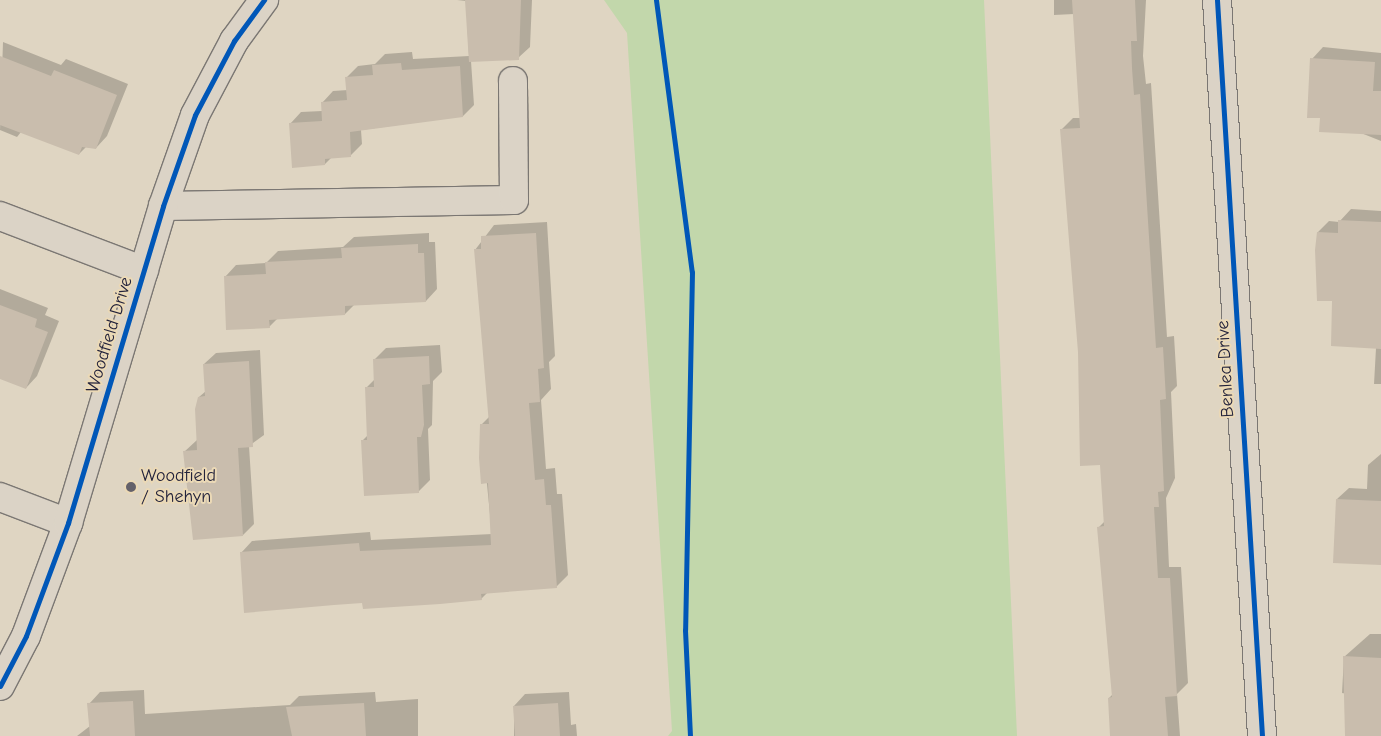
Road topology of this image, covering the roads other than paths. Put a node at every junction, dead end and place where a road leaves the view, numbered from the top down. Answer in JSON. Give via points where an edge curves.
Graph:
{"nodes":[{"id":1,"x":264,"y":0,"type":"edge"},
{"id":2,"x":1217,"y":0,"type":"edge"},
{"id":3,"x":513,"y":81,"type":"dead end"},
{"id":4,"x":163,"y":206,"type":"junction"},
{"id":5,"x":0,"y":216,"type":"edge"},
{"id":6,"x":144,"y":271,"type":"junction"},
{"id":7,"x":0,"y":498,"type":"edge"},
{"id":8,"x":68,"y":523,"type":"junction"},
{"id":9,"x":0,"y":686,"type":"edge"},
{"id":10,"x":1262,"y":736,"type":"edge"}],
"edges":[{"from":1,"to":4,"type":"street","name":"Woodfield Drive","via":[[234,40],[195,115]]},
{"from":2,"to":10,"type":"street","name":"Benlea Drive"},
{"from":3,"to":4,"type":"street","via":[[514,200]]},
{"from":4,"to":6,"type":"street","name":"Woodfield Drive"},
{"from":5,"to":6,"type":"street"},
{"from":6,"to":8,"type":"street","name":"Woodfield Drive"},
{"from":7,"to":8,"type":"street"},
{"from":8,"to":9,"type":"street","name":"Woodfield Drive","via":[[26,636]]}]}
